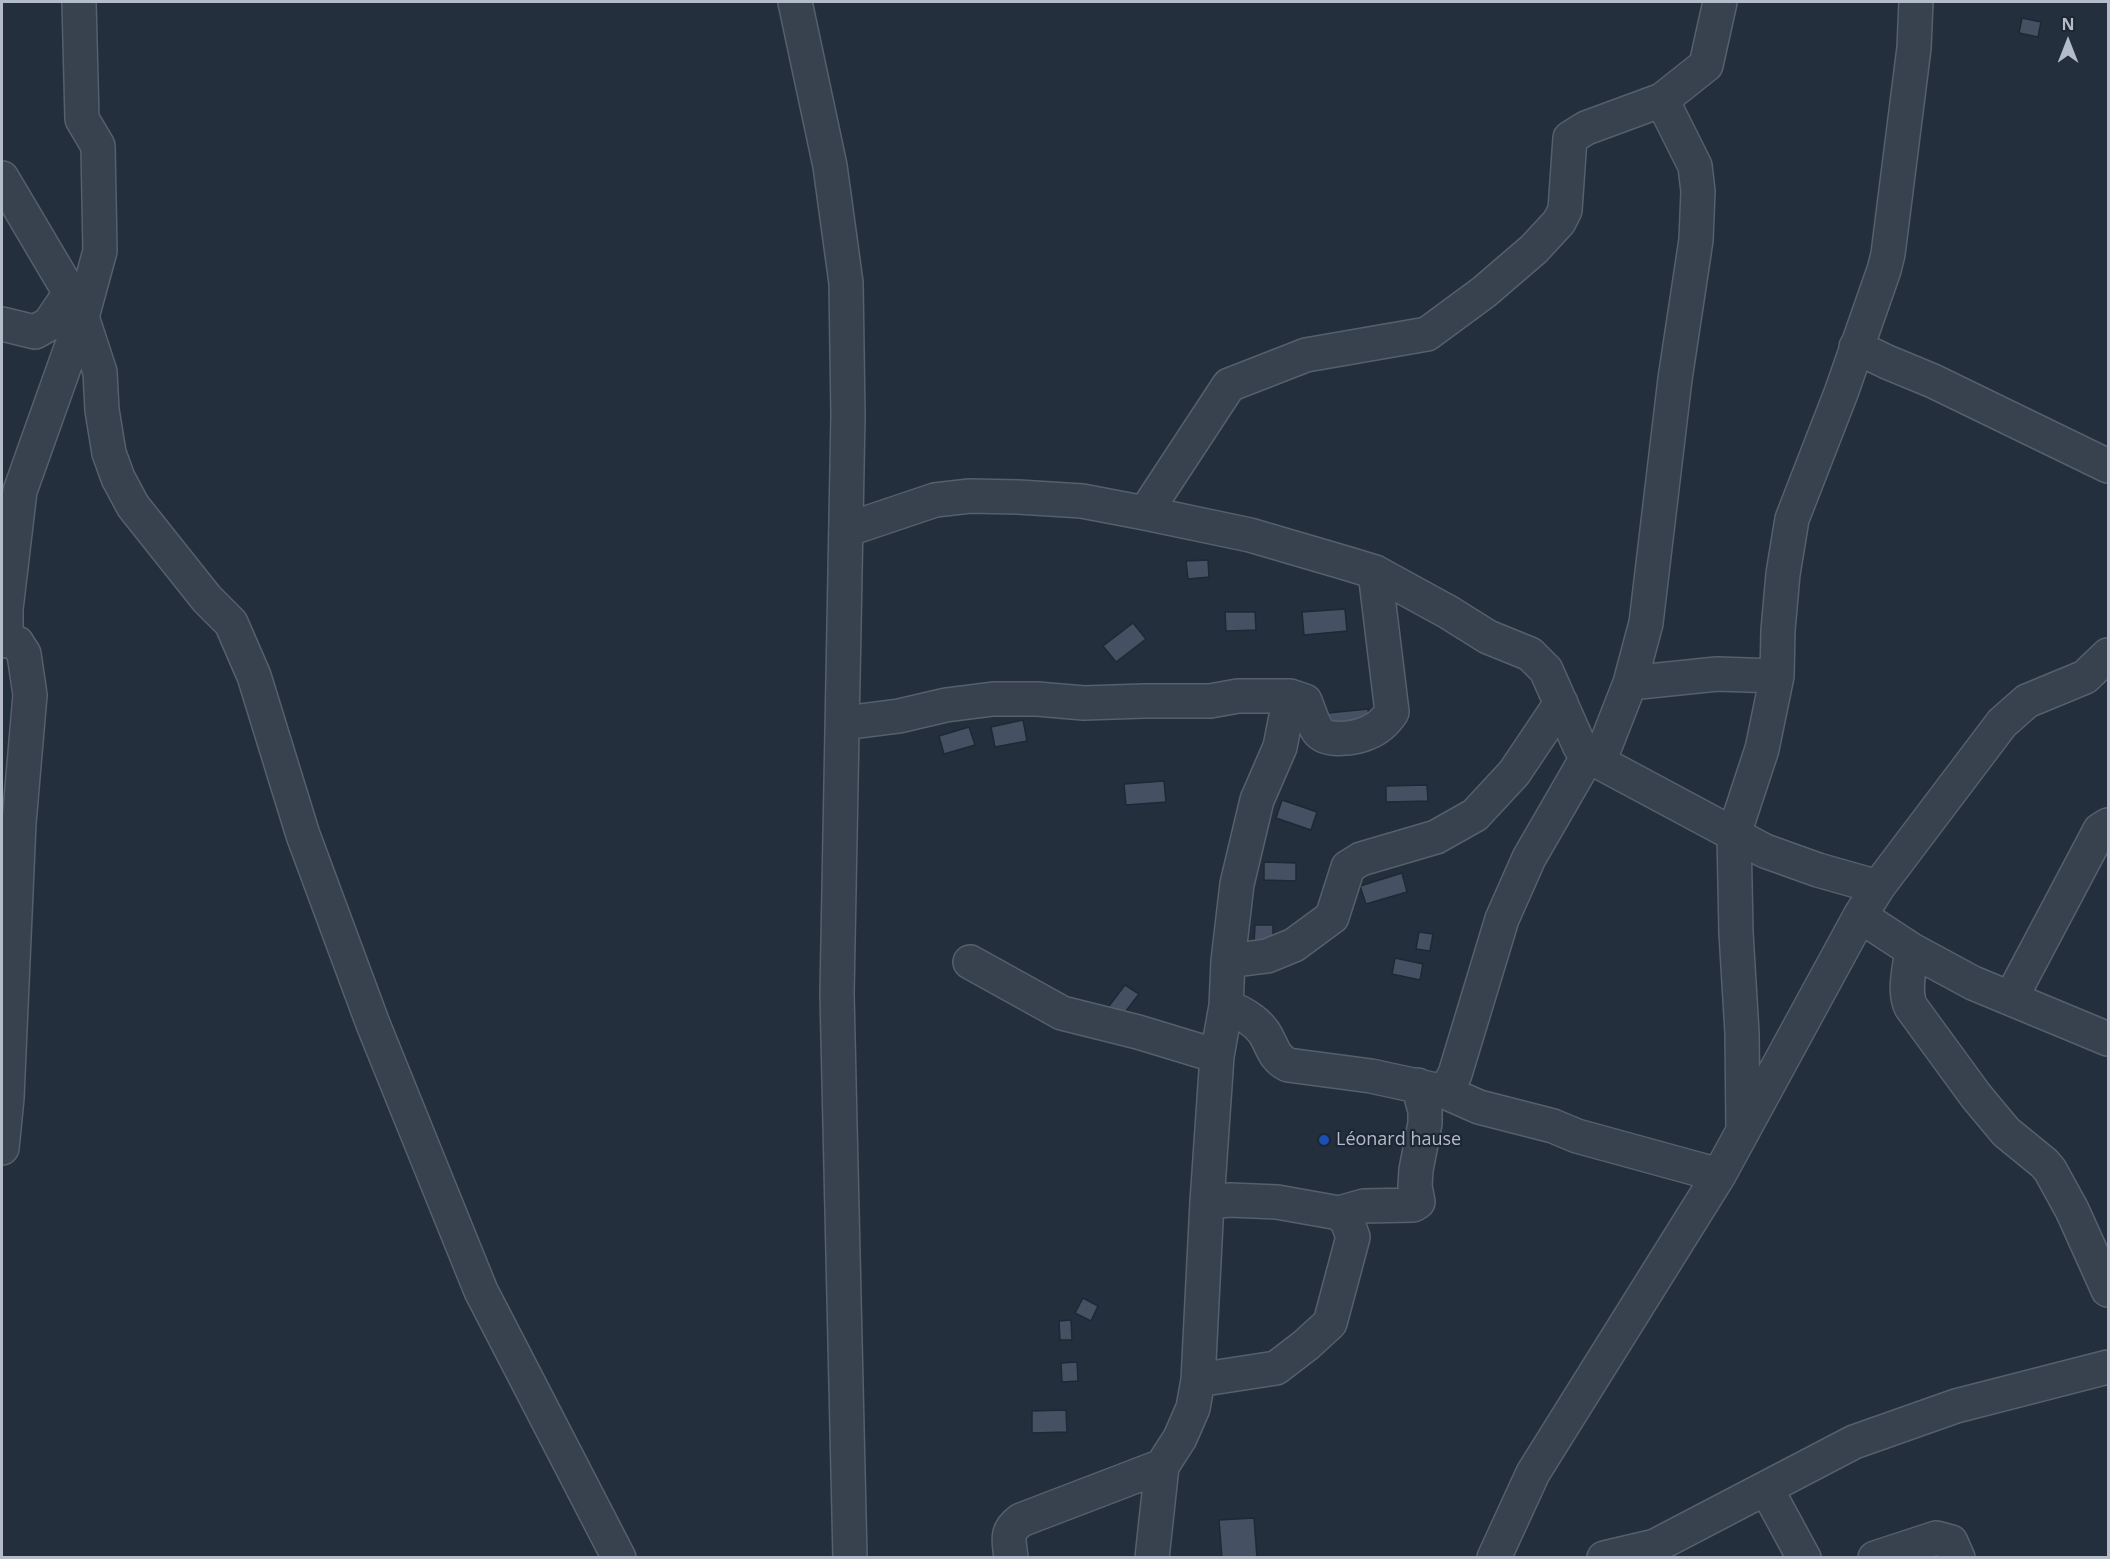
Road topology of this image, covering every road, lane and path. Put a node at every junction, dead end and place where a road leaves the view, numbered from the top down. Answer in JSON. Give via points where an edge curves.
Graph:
{"nodes":[{"id":1,"x":79,"y":2,"type":"edge"},
{"id":2,"x":795,"y":2,"type":"edge"},
{"id":3,"x":1720,"y":2,"type":"edge"},
{"id":4,"x":1916,"y":2,"type":"edge"},
{"id":5,"x":1662,"y":100,"type":"junction"},
{"id":6,"x":2,"y":178,"type":"edge"},
{"id":7,"x":76,"y":305,"type":"junction"},
{"id":8,"x":2,"y":324,"type":"edge"},
{"id":9,"x":1856,"y":347,"type":"junction"},
{"id":10,"x":2109,"y":466,"type":"edge"},
{"id":11,"x":1145,"y":513,"type":"junction"},
{"id":12,"x":846,"y":530,"type":"junction"},
{"id":13,"x":1376,"y":572,"type":"junction"},
{"id":14,"x":4,"y":625,"type":"edge"},
{"id":15,"x":2109,"y":655,"type":"edge"},
{"id":16,"x":1777,"y":676,"type":"junction"},
{"id":17,"x":1630,"y":683,"type":"junction"},
{"id":18,"x":1290,"y":696,"type":"junction"},
{"id":19,"x":1561,"y":703,"type":"junction"},
{"id":20,"x":844,"y":723,"type":"junction"},
{"id":21,"x":1594,"y":758,"type":"junction"},
{"id":22,"x":2109,"y":825,"type":"edge"},
{"id":23,"x":1734,"y":834,"type":"junction"},
{"id":24,"x":1878,"y":887,"type":"junction"},
{"id":25,"x":1860,"y":916,"type":"junction"},
{"id":26,"x":1911,"y":950,"type":"junction"},
{"id":27,"x":1228,"y":961,"type":"junction"},
{"id":28,"x":970,"y":962,"type":"dead end"},
{"id":29,"x":2011,"y":998,"type":"junction"},
{"id":30,"x":1226,"y":1006,"type":"junction"},
{"id":31,"x":2109,"y":1039,"type":"edge"},
{"id":32,"x":1217,"y":1056,"type":"junction"},
{"id":33,"x":1432,"y":1088,"type":"junction"},
{"id":34,"x":1743,"y":1130,"type":"junction"},
{"id":35,"x":2,"y":1148,"type":"edge"},
{"id":36,"x":1719,"y":1175,"type":"junction"},
{"id":37,"x":1207,"y":1202,"type":"junction"},
{"id":38,"x":1339,"y":1213,"type":"junction"},
{"id":39,"x":2109,"y":1290,"type":"edge"},
{"id":40,"x":2109,"y":1367,"type":"edge"},
{"id":41,"x":1198,"y":1380,"type":"junction"},
{"id":42,"x":1162,"y":1466,"type":"junction"},
{"id":43,"x":1766,"y":1488,"type":"junction"},
{"id":44,"x":619,"y":1557,"type":"edge"},
{"id":45,"x":850,"y":1557,"type":"edge"},
{"id":46,"x":1011,"y":1557,"type":"edge"},
{"id":47,"x":1152,"y":1557,"type":"edge"},
{"id":48,"x":1494,"y":1557,"type":"edge"},
{"id":49,"x":1604,"y":1557,"type":"edge"},
{"id":50,"x":1804,"y":1557,"type":"edge"},
{"id":51,"x":1875,"y":1557,"type":"edge"},
{"id":52,"x":1958,"y":1557,"type":"edge"}],
"edges":[{"from":1,"to":7,"type":"street","via":[[82,119],[98,146],[100,251]]},
{"from":2,"to":12,"type":"street","via":[[830,166],[846,283]]},
{"from":3,"to":5,"type":"street","via":[[1706,65]]},
{"from":4,"to":9,"type":"street","via":[[1914,48],[1888,255]]},
{"from":5,"to":11,"type":"street","via":[[1586,128],[1570,138],[1568,192],[1559,222],[1484,292],[1426,334],[1306,355],[1229,385]]},
{"from":5,"to":17,"type":"street","via":[[1695,166],[1696,240],[1672,401],[1647,623]]},
{"from":6,"to":7,"type":"street"},
{"from":7,"to":8,"type":"street","via":[[35,332]]},
{"from":7,"to":14,"type":"street","via":[[20,491]]},
{"from":7,"to":44,"type":"street","via":[[100,372],[109,453],[118,478],[133,506],[231,623],[254,676],[303,835],[369,1013],[481,1291]]},
{"from":9,"to":10,"type":"street"},
{"from":9,"to":16,"type":"street","via":[[1792,519],[1783,574]]},
{"from":11,"to":12,"type":"street","via":[[1082,501],[970,496],[935,500]]},
{"from":11,"to":13,"type":"street","via":[[1250,535]]},
{"from":12,"to":20,"type":"street"},
{"from":13,"to":18,"type":"street","via":[[1392,712],[1366,734],[1334,738],[1319,733],[1305,701]]},
{"from":13,"to":19,"type":"street","via":[[1488,637],[1530,654],[1545,670]]},
{"from":14,"to":35,"type":"street","via":[[24,654],[30,695],[19,823]]},
{"from":15,"to":24,"type":"street","via":[[2085,677],[2028,701],[2002,723]]},
{"from":16,"to":17,"type":"street","via":[[1717,674]]},
{"from":16,"to":23,"type":"street","via":[[1762,748]]},
{"from":17,"to":21,"type":"street"},
{"from":18,"to":20,"type":"street","via":[[1084,703],[993,699]]},
{"from":18,"to":27,"type":"street","via":[[1280,747],[1257,800],[1237,884]]},
{"from":19,"to":21,"type":"street","via":[[1580,747]]},
{"from":19,"to":27,"type":"street","via":[[1514,773],[1475,815],[1436,837],[1361,859],[1348,867],[1332,917],[1294,945],[1267,956]]},
{"from":20,"to":45,"type":"street","via":[[837,994]]},
{"from":21,"to":23,"type":"street"},
{"from":21,"to":33,"type":"street","via":[[1529,858],[1502,919],[1455,1074]]},
{"from":22,"to":29,"type":"street","via":[[2100,831]]},
{"from":23,"to":24,"type":"street","via":[[1766,851]]},
{"from":23,"to":34,"type":"street"},
{"from":24,"to":25,"type":"street"},
{"from":25,"to":26,"type":"street"},
{"from":25,"to":34,"type":"street"},
{"from":26,"to":29,"type":"street"},
{"from":26,"to":39,"type":"street","via":[[1911,1007],[2006,1132],[2050,1170]]},
{"from":27,"to":30,"type":"street"},
{"from":28,"to":32,"type":"street","via":[[1062,1013]]},
{"from":29,"to":31,"type":"street"},
{"from":30,"to":32,"type":"street"},
{"from":30,"to":33,"type":"street","via":[[1262,1030],[1278,1060],[1288,1065]]},
{"from":32,"to":37,"type":"street"},
{"from":33,"to":36,"type":"street","via":[[1479,1107]]},
{"from":33,"to":38,"type":"street","via":[[1416,1170],[1418,1202],[1364,1206]]},
{"from":34,"to":36,"type":"street"},
{"from":36,"to":48,"type":"street","via":[[1533,1473]]},
{"from":37,"to":38,"type":"street","via":[[1278,1202]]},
{"from":37,"to":41,"type":"street"},
{"from":38,"to":41,"type":"street","via":[[1353,1237],[1330,1323],[1276,1368]]},
{"from":40,"to":43,"type":"street","via":[[1956,1406],[1854,1442]]},
{"from":41,"to":42,"type":"street","via":[[1193,1408]]},
{"from":42,"to":46,"type":"street","via":[[1021,1520],[1011,1528]]},
{"from":42,"to":47,"type":"street"},
{"from":43,"to":49,"type":"street","via":[[1656,1546]]},
{"from":43,"to":50,"type":"street"},
{"from":51,"to":52,"type":"street","via":[[1936,1538],[1951,1542]]}]}
